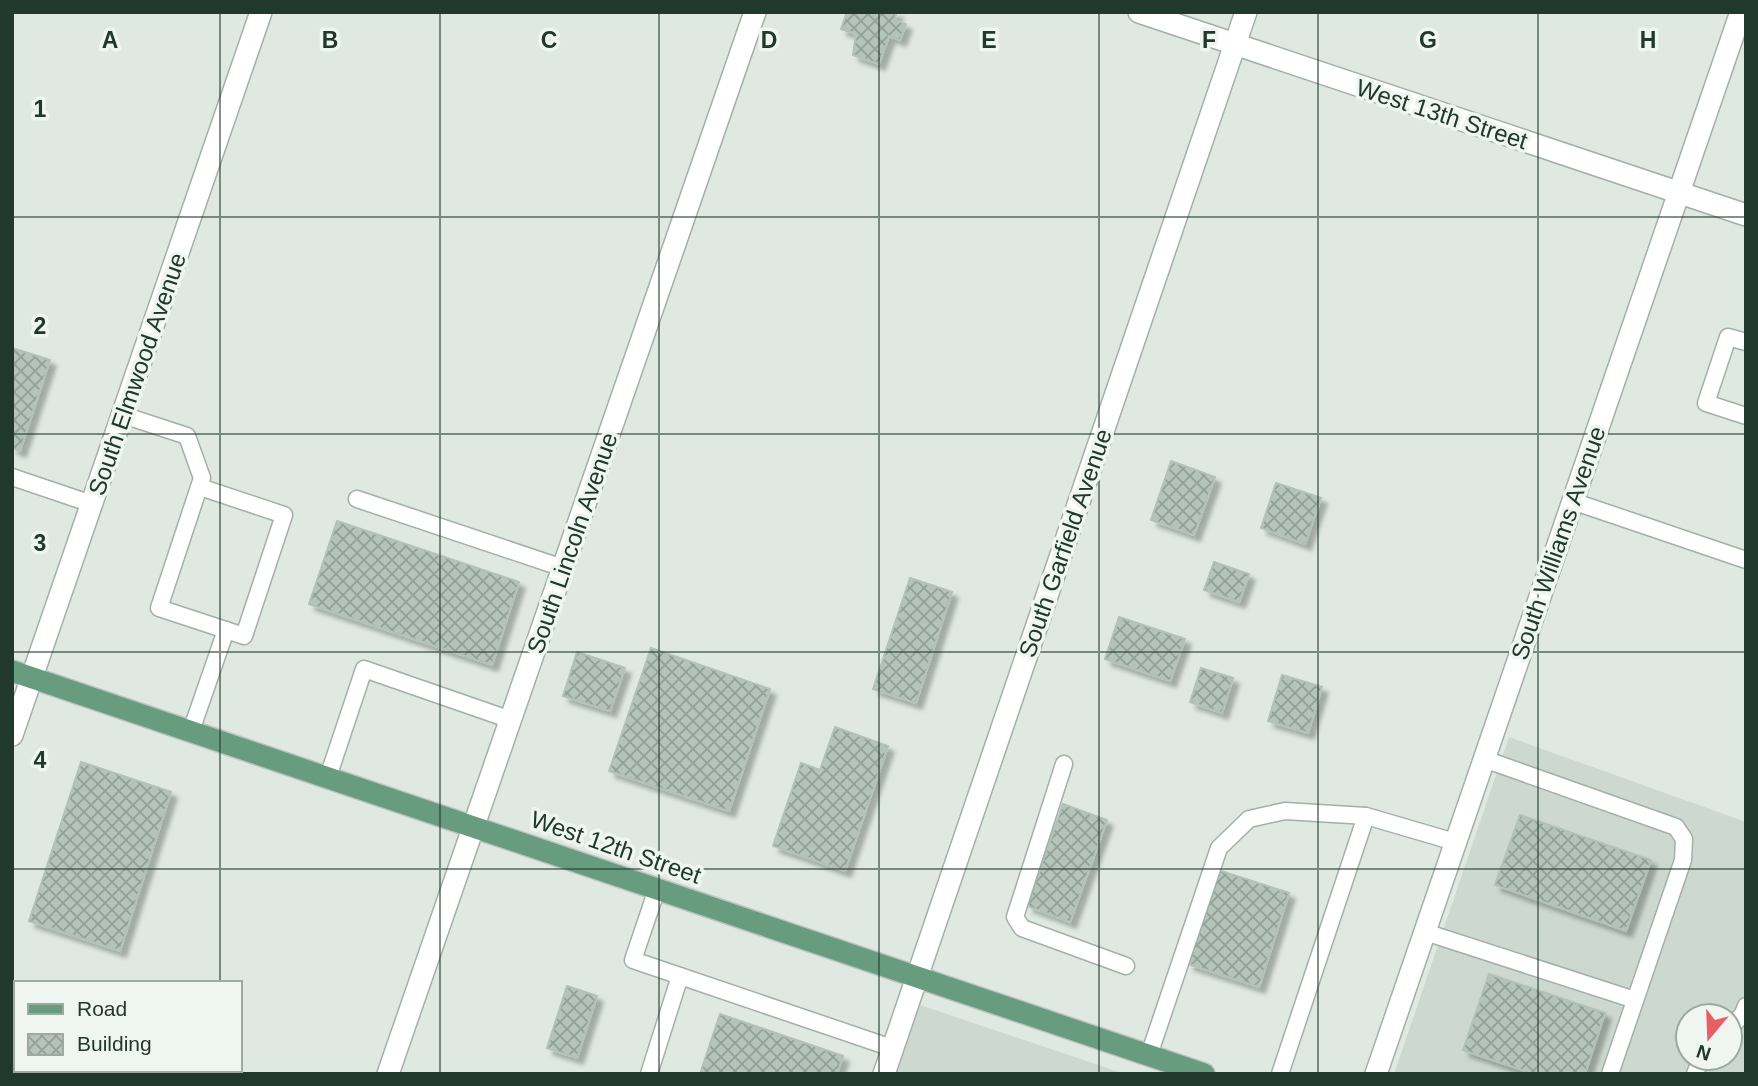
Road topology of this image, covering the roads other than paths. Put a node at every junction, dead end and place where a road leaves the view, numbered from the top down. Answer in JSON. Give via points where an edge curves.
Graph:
{"nodes":[{"id":1,"x":261,"y":12,"type":"edge"},
{"id":2,"x":755,"y":12,"type":"edge"},
{"id":3,"x":1139,"y":12,"type":"edge"},
{"id":4,"x":1246,"y":12,"type":"edge"},
{"id":5,"x":1741,"y":12,"type":"edge"},
{"id":6,"x":1235,"y":45,"type":"junction"},
{"id":7,"x":1678,"y":193,"type":"junction"},
{"id":8,"x":1746,"y":215,"type":"edge"},
{"id":9,"x":1746,"y":342,"type":"edge"},
{"id":10,"x":123,"y":415,"type":"junction"},
{"id":11,"x":1746,"y":416,"type":"edge"},
{"id":12,"x":12,"y":477,"type":"edge"},
{"id":13,"x":200,"y":487,"type":"junction"},
{"id":14,"x":357,"y":499,"type":"dead end"},
{"id":15,"x":1573,"y":501,"type":"junction"},
{"id":16,"x":92,"y":504,"type":"junction"},
{"id":17,"x":1746,"y":560,"type":"edge"},
{"id":18,"x":563,"y":568,"type":"junction"},
{"id":19,"x":226,"y":630,"type":"junction"},
{"id":20,"x":22,"y":674,"type":"edge"},
{"id":21,"x":511,"y":720,"type":"junction"},
{"id":22,"x":191,"y":731,"type":"junction"},
{"id":23,"x":12,"y":735,"type":"edge"},
{"id":24,"x":1483,"y":759,"type":"junction"},
{"id":25,"x":1064,"y":764,"type":"dead end"},
{"id":26,"x":328,"y":777,"type":"junction"},
{"id":27,"x":1366,"y":816,"type":"junction"},
{"id":28,"x":474,"y":827,"type":"junction"},
{"id":29,"x":1455,"y":842,"type":"junction"},
{"id":30,"x":657,"y":889,"type":"junction"},
{"id":31,"x":1425,"y":932,"type":"junction"},
{"id":32,"x":1126,"y":966,"type":"dead end"},
{"id":33,"x":680,"y":976,"type":"junction"},
{"id":34,"x":917,"y":976,"type":"junction"},
{"id":35,"x":1635,"y":1000,"type":"junction"},
{"id":36,"x":892,"y":1048,"type":"junction"},
{"id":37,"x":1149,"y":1055,"type":"junction"},
{"id":38,"x":388,"y":1074,"type":"edge"},
{"id":39,"x":649,"y":1074,"type":"edge"},
{"id":40,"x":884,"y":1074,"type":"edge"},
{"id":41,"x":1204,"y":1074,"type":"edge"},
{"id":42,"x":1280,"y":1074,"type":"edge"},
{"id":43,"x":1376,"y":1074,"type":"edge"},
{"id":44,"x":1610,"y":1074,"type":"edge"}],
"edges":[{"from":1,"to":10,"type":"street","name":"South Elmwood Avenue"},
{"from":2,"to":18,"type":"street","name":"South Lincoln Avenue"},
{"from":3,"to":6,"type":"street","name":"West 13th Street"},
{"from":4,"to":6,"type":"street","name":"South Garfield Avenue"},
{"from":5,"to":7,"type":"street","name":"South Williams Avenue"},
{"from":6,"to":7,"type":"street","name":"West 13th Street"},
{"from":6,"to":34,"type":"street","name":"South Garfield Avenue"},
{"from":7,"to":8,"type":"street","name":"West 13th Street"},
{"from":7,"to":15,"type":"street","name":"South Williams Avenue"},
{"from":9,"to":11,"type":"lane","via":[[1728,337],[1706,403]]},
{"from":10,"to":13,"type":"lane","via":[[187,436],[202,478]]},
{"from":10,"to":16,"type":"street","name":"South Elmwood Avenue"},
{"from":12,"to":16,"type":"lane"},
{"from":13,"to":19,"type":"lane","via":[[159,608]]},
{"from":13,"to":19,"type":"lane","via":[[284,515],[244,636]]},
{"from":14,"to":18,"type":"lane"},
{"from":15,"to":17,"type":"lane"},
{"from":15,"to":24,"type":"street","name":"South Williams Avenue"},
{"from":16,"to":20,"type":"street","name":"South Elmwood Avenue"},
{"from":18,"to":21,"type":"street","name":"South Lincoln Avenue"},
{"from":19,"to":22,"type":"lane"},
{"from":20,"to":22,"type":"main road","name":"West 12th Street"},
{"from":20,"to":23,"type":"street","name":"South Elmwood Avenue"},
{"from":21,"to":26,"type":"lane","via":[[364,669]]},
{"from":21,"to":28,"type":"street","name":"South Lincoln Avenue"},
{"from":22,"to":26,"type":"main road","name":"West 12th Street"},
{"from":24,"to":29,"type":"street","name":"South Williams Avenue"},
{"from":24,"to":35,"type":"lane","via":[[1676,827],[1684,839],[1683,860]]},
{"from":25,"to":32,"type":"lane","via":[[1015,917],[1022,928]]},
{"from":26,"to":28,"type":"main road","name":"West 12th Street"},
{"from":27,"to":29,"type":"lane"},
{"from":27,"to":37,"type":"lane","via":[[1285,811],[1249,819],[1219,848]]},
{"from":27,"to":42,"type":"lane"},
{"from":28,"to":30,"type":"main road","name":"West 12th Street"},
{"from":28,"to":38,"type":"street","name":"South Lincoln Avenue"},
{"from":29,"to":31,"type":"street","name":"South Williams Avenue"},
{"from":30,"to":33,"type":"lane","via":[[633,960]]},
{"from":30,"to":34,"type":"main road","name":"West 12th Street"},
{"from":31,"to":35,"type":"lane"},
{"from":31,"to":43,"type":"street","name":"South Williams Avenue"},
{"from":33,"to":36,"type":"lane"},
{"from":33,"to":39,"type":"lane"},
{"from":34,"to":36,"type":"street","name":"South Garfield Avenue"},
{"from":34,"to":37,"type":"main road","name":"West 12th Street"},
{"from":35,"to":44,"type":"lane"},
{"from":36,"to":40,"type":"street","name":"South Garfield Avenue"},
{"from":37,"to":41,"type":"main road","name":"West 12th Street"}]}
